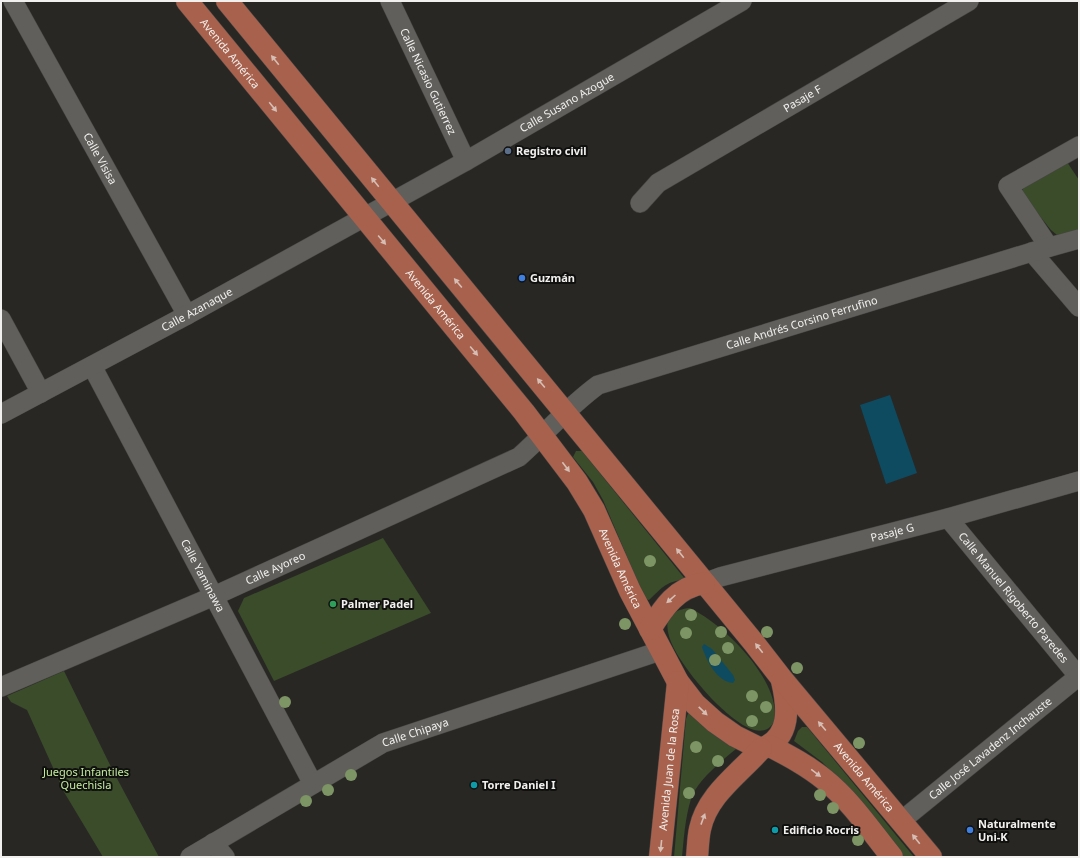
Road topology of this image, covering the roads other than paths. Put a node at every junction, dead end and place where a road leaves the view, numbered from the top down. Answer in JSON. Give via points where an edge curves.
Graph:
{"nodes":[{"id":1,"x":13,"y":1,"type":"edge"},
{"id":2,"x":186,"y":1,"type":"edge"},
{"id":3,"x":227,"y":1,"type":"edge"},
{"id":4,"x":390,"y":1,"type":"edge"},
{"id":5,"x":742,"y":1,"type":"edge"},
{"id":6,"x":969,"y":1,"type":"edge"},
{"id":7,"x":1079,"y":146,"type":"edge"},
{"id":8,"x":466,"y":161,"type":"junction"},
{"id":9,"x":392,"y":202,"type":"junction"},
{"id":10,"x":640,"y":203,"type":"dead end"},
{"id":11,"x":363,"y":218,"type":"junction"},
{"id":12,"x":1079,"y":239,"type":"edge"},
{"id":13,"x":1040,"y":249,"type":"junction"},
{"id":14,"x":1079,"y":307,"type":"edge"},
{"id":15,"x":187,"y":315,"type":"junction"},
{"id":16,"x":1,"y":320,"type":"edge"},
{"id":17,"x":92,"y":366,"type":"junction"},
{"id":18,"x":41,"y":393,"type":"junction"},
{"id":19,"x":566,"y":413,"type":"junction"},
{"id":20,"x":1,"y":414,"type":"edge"},
{"id":21,"x":542,"y":436,"type":"junction"},
{"id":22,"x":1079,"y":481,"type":"edge"},
{"id":23,"x":948,"y":518,"type":"junction"},
{"id":24,"x":704,"y":583,"type":"junction"},
{"id":25,"x":214,"y":596,"type":"junction"},
{"id":26,"x":650,"y":629,"type":"junction"},
{"id":27,"x":660,"y":651,"type":"junction"},
{"id":28,"x":1079,"y":676,"type":"edge"},
{"id":29,"x":782,"y":679,"type":"junction"},
{"id":30,"x":678,"y":682,"type":"junction"},
{"id":31,"x":1,"y":687,"type":"edge"},
{"id":32,"x":766,"y":748,"type":"junction"},
{"id":33,"x":313,"y":784,"type":"junction"},
{"id":34,"x":901,"y":820,"type":"junction"},
{"id":35,"x":219,"y":850,"type":"edge"},
{"id":36,"x":190,"y":857,"type":"edge"},
{"id":37,"x":660,"y":857,"type":"edge"},
{"id":38,"x":697,"y":857,"type":"edge"},
{"id":39,"x":892,"y":857,"type":"edge"},
{"id":40,"x":931,"y":857,"type":"edge"}],
"edges":[{"from":1,"to":15,"type":"street","name":"Calle Visisa"},
{"from":2,"to":11,"type":"main road","name":"Avenida América","one_way":true},
{"from":9,"to":3,"type":"main road","one_way":true},
{"from":4,"to":8,"type":"street","name":"Calle Nicasio Gutierrez"},
{"from":5,"to":8,"type":"street","name":"Calle Susano Azogue"},
{"from":6,"to":10,"type":"street","name":"Pasaje F","via":[[658,183]]},
{"from":7,"to":13,"type":"street","via":[[1008,186]]},
{"from":8,"to":9,"type":"street","name":"Calle Susano Azogue"},
{"from":9,"to":11,"type":"street","name":"Calle Azanaque"},
{"from":19,"to":9,"type":"main road","one_way":true},
{"from":11,"to":15,"type":"street","name":"Calle Azanaque"},
{"from":11,"to":21,"type":"main road","name":"Avenida América","one_way":true},
{"from":12,"to":13,"type":"street","name":"Calle Andrés Corsino Ferrufino"},
{"from":13,"to":14,"type":"street"},
{"from":13,"to":19,"type":"street","name":"Calle Andrés Corsino Ferrufino","via":[[598,385]]},
{"from":15,"to":17,"type":"street","name":"Calle Azanaque"},
{"from":16,"to":18,"type":"street"},
{"from":17,"to":18,"type":"street","name":"Calle Azanaque"},
{"from":17,"to":25,"type":"street","name":"Calle Yaminawa"},
{"from":18,"to":20,"type":"street","name":"Calle Azanaque"},
{"from":19,"to":21,"type":"street","name":"Calle Andrés Corsino Ferrufino"},
{"from":24,"to":19,"type":"main road","one_way":true},
{"from":21,"to":25,"type":"street","name":"Calle Ayoreo","via":[[519,457]]},
{"from":21,"to":26,"type":"main road","name":"Avenida América","one_way":true,"via":[[594,510]]},
{"from":22,"to":23,"type":"street","name":"Pasaje G"},
{"from":23,"to":24,"type":"street","name":"Pasaje G"},
{"from":23,"to":28,"type":"street","name":"Calle Manuel Rigoberto Paredes"},
{"from":24,"to":26,"type":"main road","one_way":true,"via":[[687,588],[670,600]]},
{"from":29,"to":24,"type":"main road","name":"Avenida América","one_way":true},
{"from":25,"to":31,"type":"street","name":"Calle Ayoreo"},
{"from":25,"to":33,"type":"street","name":"Calle Yaminawa"},
{"from":26,"to":27,"type":"main road","name":"Avenida América"},
{"from":27,"to":30,"type":"main road","name":"Avenida América"},
{"from":27,"to":33,"type":"street","name":"Calle Chipaya","via":[[382,743]]},
{"from":28,"to":34,"type":"street","name":"Calle José Lavadenz Inchauste"},
{"from":29,"to":32,"type":"main road","via":[[787,705],[786,721],[779,737]]},
{"from":34,"to":29,"type":"main road","name":"Avenida América","one_way":true},
{"from":30,"to":32,"type":"main road","name":"Avenida América","one_way":true,"via":[[695,704],[715,722],[735,736]]},
{"from":30,"to":37,"type":"main road","name":"Avenida Juan de la Rosa","one_way":true},
{"from":38,"to":32,"type":"main road","one_way":true,"via":[[700,829],[714,798]]},
{"from":32,"to":39,"type":"main road","one_way":true,"via":[[809,768],[826,781]]},
{"from":33,"to":35,"type":"street","name":"Calle Chipaya"},
{"from":40,"to":34,"type":"main road","name":"Avenida América","one_way":true},
{"from":35,"to":36,"type":"street","name":"Calle Chipaya"}]}
